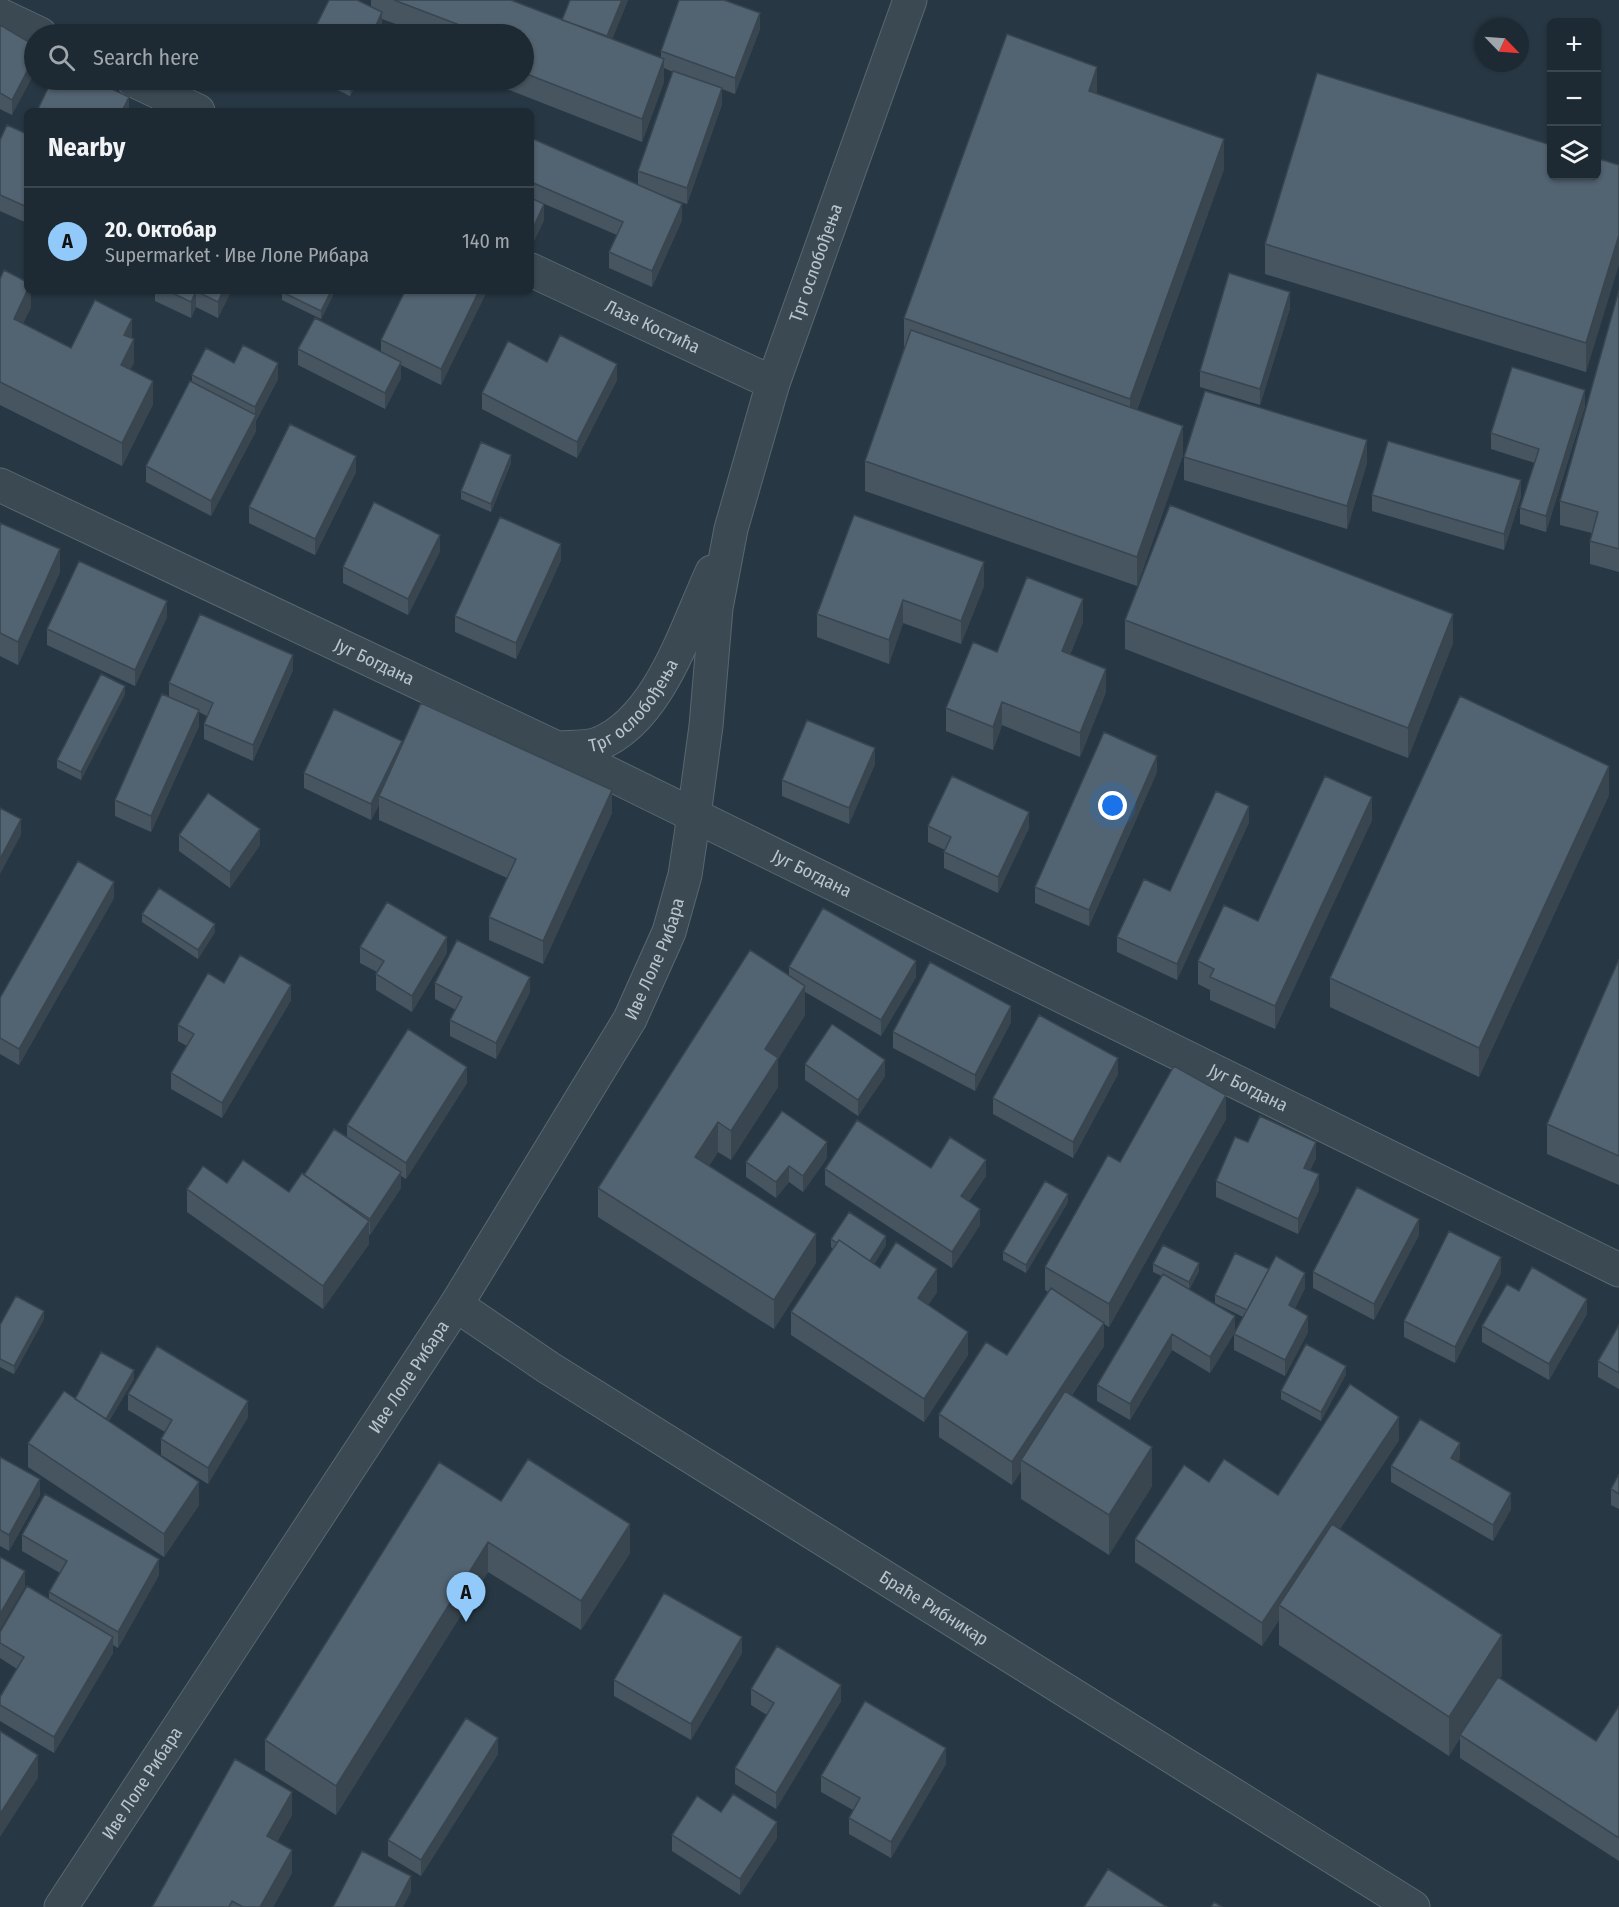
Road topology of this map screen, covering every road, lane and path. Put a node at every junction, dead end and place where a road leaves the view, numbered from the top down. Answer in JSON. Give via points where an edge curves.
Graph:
{"nodes":[{"id":1,"x":910,"y":0,"type":"edge"},
{"id":2,"x":0,"y":15,"type":"edge"},
{"id":3,"x":24,"y":26,"type":"edge"},
{"id":4,"x":154,"y":90,"type":"edge"},
{"id":5,"x":192,"y":108,"type":"edge"},
{"id":6,"x":534,"y":271,"type":"edge"},
{"id":7,"x":773,"y":383,"type":"junction"},
{"id":8,"x":0,"y":485,"type":"edge"},
{"id":9,"x":731,"y":529,"type":"junction"},
{"id":10,"x":557,"y":748,"type":"junction"},
{"id":11,"x":694,"y":815,"type":"junction"},
{"id":12,"x":1619,"y":1270,"type":"edge"},
{"id":13,"x":456,"y":1305,"type":"junction"},
{"id":14,"x":60,"y":1907,"type":"edge"},
{"id":15,"x":1413,"y":1907,"type":"edge"}],
"edges":[{"from":1,"to":7,"type":"street","name":"Трг ослобођења"},
{"from":2,"to":3,"type":"street"},
{"from":4,"to":5,"type":"street"},
{"from":6,"to":7,"type":"street","name":"Лазе Костића"},
{"from":7,"to":9,"type":"street","name":"Трг ослобођења"},
{"from":8,"to":10,"type":"street","name":"Југ Богдана"},
{"from":9,"to":10,"type":"street","name":"Трг ослобођења","via":[[650,700],[627,728],[596,745]]},
{"from":9,"to":11,"type":"street","name":"Трг ослобођења","via":[[716,608]]},
{"from":10,"to":11,"type":"street","name":"Југ Богдана"},
{"from":11,"to":12,"type":"street","name":"Југ Богдана"},
{"from":11,"to":13,"type":"street","name":"Иве Лоле Рибара","via":[[669,932],[630,1019]]},
{"from":13,"to":14,"type":"street","name":"Иве Лоле Рибара"},
{"from":13,"to":15,"type":"street","name":"Браће Рибникар","via":[[527,1354]]}]}
